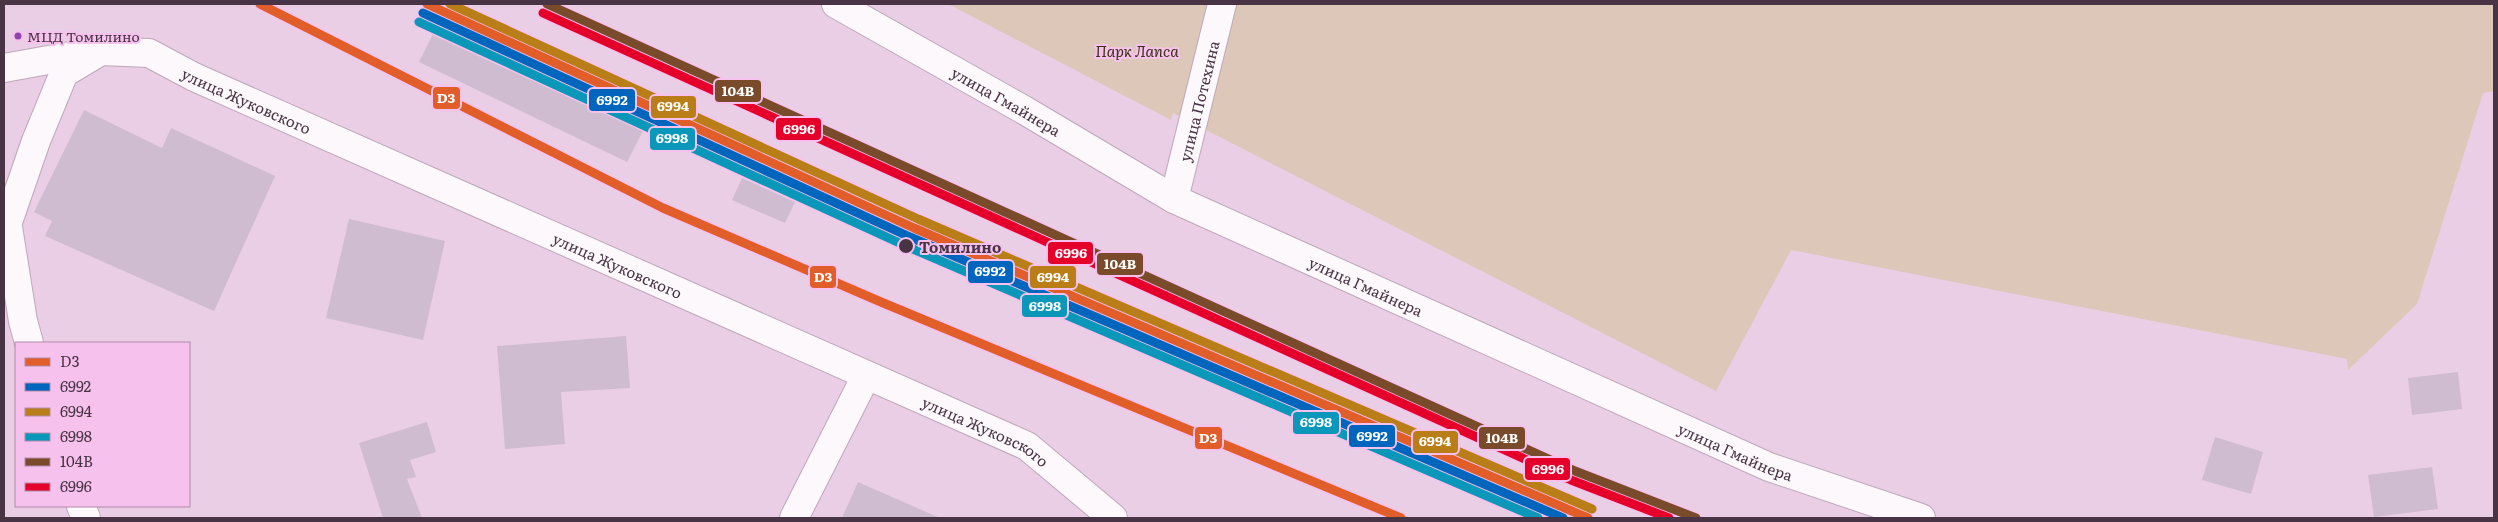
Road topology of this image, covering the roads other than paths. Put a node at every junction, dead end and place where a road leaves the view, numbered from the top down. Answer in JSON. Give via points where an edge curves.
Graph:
{"nodes":[{"id":1,"x":836,"y":4,"type":"edge"},
{"id":2,"x":1222,"y":4,"type":"edge"},
{"id":3,"x":101,"y":51,"type":"junction"},
{"id":4,"x":4,"y":68,"type":"edge"},
{"id":5,"x":1174,"y":198,"type":"junction"},
{"id":6,"x":5,"y":213,"type":"edge"},
{"id":7,"x":30,"y":342,"type":"edge"},
{"id":8,"x":866,"y":376,"type":"junction"},
{"id":9,"x":794,"y":518,"type":"edge"},
{"id":10,"x":1113,"y":518,"type":"edge"},
{"id":11,"x":1921,"y":518,"type":"edge"}],
"edges":[{"from":1,"to":5,"type":"street","name":"улица Гмайнера"},
{"from":2,"to":5,"type":"street","name":"улица Потехина"},
{"from":3,"to":4,"type":"street","name":"улица Жуковского"},
{"from":3,"to":6,"type":"street","via":[[64,74]]},
{"from":3,"to":8,"type":"street","name":"улица Жуковского","via":[[149,53],[194,77]]},
{"from":5,"to":11,"type":"street","name":"улица Гмайнера","via":[[1769,467]]},
{"from":6,"to":7,"type":"street","via":[[23,322]]},
{"from":8,"to":9,"type":"street"},
{"from":8,"to":10,"type":"street","name":"улица Жуковского","via":[[1027,446]]}]}
